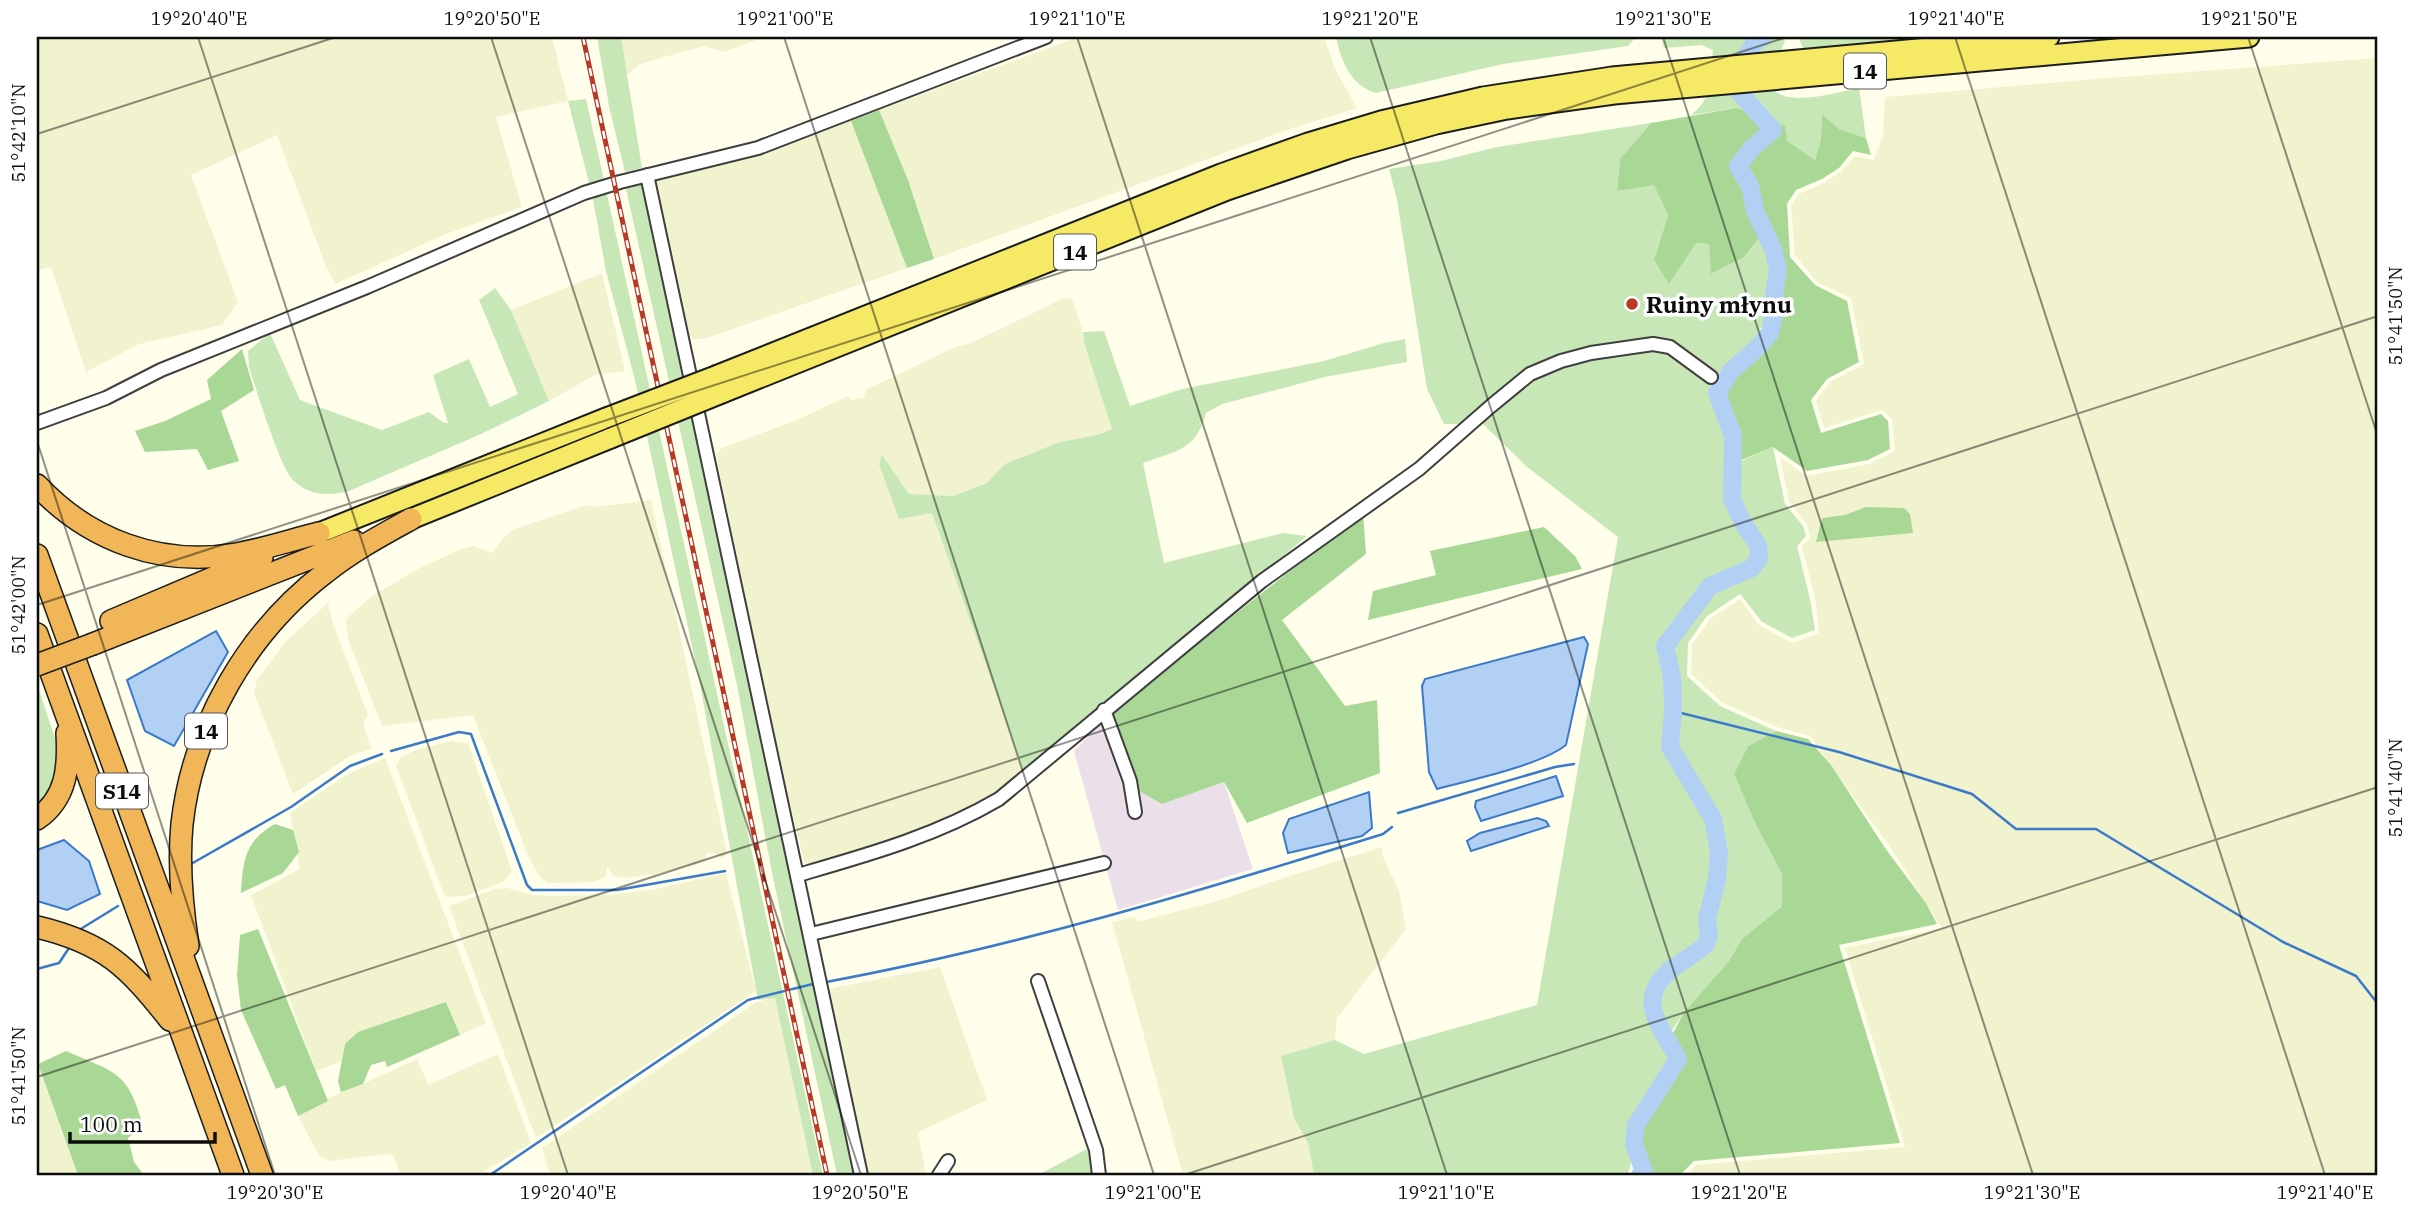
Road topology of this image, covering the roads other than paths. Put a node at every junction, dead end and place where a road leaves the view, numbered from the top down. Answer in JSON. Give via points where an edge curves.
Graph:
{"nodes":[{"id":1,"x":1046,"y":37,"type":"edge"},
{"id":2,"x":2049,"y":37,"type":"edge"},
{"id":3,"x":2249,"y":37,"type":"edge"},
{"id":4,"x":1780,"y":70,"type":"junction"},
{"id":5,"x":647,"y":175,"type":"junction"},
{"id":6,"x":1711,"y":377,"type":"dead end"},
{"id":7,"x":720,"y":384,"type":"junction"},
{"id":8,"x":37,"y":423,"type":"edge"},
{"id":9,"x":37,"y":485,"type":"edge"},
{"id":10,"x":411,"y":519,"type":"junction"},
{"id":11,"x":319,"y":533,"type":"junction"},
{"id":12,"x":37,"y":555,"type":"edge"},
{"id":13,"x":37,"y":634,"type":"edge"},
{"id":14,"x":91,"y":637,"type":"junction"},
{"id":15,"x":37,"y":651,"type":"edge"},
{"id":16,"x":37,"y":665,"type":"edge"},
{"id":17,"x":62,"y":703,"type":"junction"},
{"id":18,"x":1104,"y":710,"type":"junction"},
{"id":19,"x":1135,"y":812,"type":"dead end"},
{"id":20,"x":37,"y":819,"type":"edge"},
{"id":21,"x":1104,"y":863,"type":"dead end"},
{"id":22,"x":798,"y":875,"type":"junction"},
{"id":23,"x":37,"y":927,"type":"edge"},
{"id":24,"x":811,"y":934,"type":"junction"},
{"id":25,"x":1038,"y":981,"type":"dead end"},
{"id":26,"x":208,"y":1027,"type":"junction"},
{"id":27,"x":182,"y":1035,"type":"junction"},
{"id":28,"x":948,"y":1161,"type":"dead end"},
{"id":29,"x":233,"y":1175,"type":"edge"},
{"id":30,"x":262,"y":1175,"type":"edge"},
{"id":31,"x":861,"y":1175,"type":"edge"},
{"id":32,"x":939,"y":1175,"type":"edge"},
{"id":33,"x":1099,"y":1175,"type":"edge"}],
"edges":[{"from":1,"to":5,"type":"street","via":[[758,148]]},
{"from":2,"to":4,"type":"main road","number":"14"},
{"from":3,"to":4,"type":"main road","number":"14"},
{"from":4,"to":7,"type":"main road","number":"14","via":[[1704,76],[1507,109],[1324,156]]},
{"from":5,"to":8,"type":"street","via":[[584,193],[183,361],[106,398]]},
{"from":5,"to":22,"type":"street"},
{"from":6,"to":18,"type":"street","via":[[1670,347],[1653,344],[1591,353],[1530,374],[1419,469],[1262,581]]},
{"from":7,"to":10,"type":"main road","number":"14","bridge":true,"via":[[611,438]]},
{"from":7,"to":11,"type":"main road","number":"14","bridge":true,"via":[[606,418]]},
{"from":9,"to":11,"type":"highway","via":[[78,522],[122,544],[163,554],[237,554]]},
{"from":10,"to":14,"type":"highway"},
{"from":10,"to":26,"type":"highway","number":"14","via":[[354,552],[293,600],[245,657],[202,741],[186,801],[180,866],[189,952]]},
{"from":11,"to":14,"type":"highway","number":"14"},
{"from":12,"to":26,"type":"highway","number":"S14"},
{"from":13,"to":17,"type":"highway","number":"S14"},
{"from":14,"to":15,"type":"highway","number":"14"},
{"from":14,"to":16,"type":"highway","bridge":true},
{"from":17,"to":20,"type":"highway","via":[[66,779],[57,800]]},
{"from":17,"to":27,"type":"highway","number":"S14"},
{"from":18,"to":19,"type":"street","via":[[1127,771]]},
{"from":18,"to":22,"type":"street","via":[[1018,785],[964,819],[901,844]]},
{"from":21,"to":24,"type":"street"},
{"from":22,"to":24,"type":"street"},
{"from":23,"to":27,"type":"highway","via":[[82,940],[118,962]]},
{"from":24,"to":31,"type":"street"},
{"from":25,"to":33,"type":"street","via":[[1096,1150]]},
{"from":26,"to":30,"type":"highway","number":"S14"},
{"from":27,"to":29,"type":"highway","number":"S14"},
{"from":28,"to":32,"type":"street"}]}
